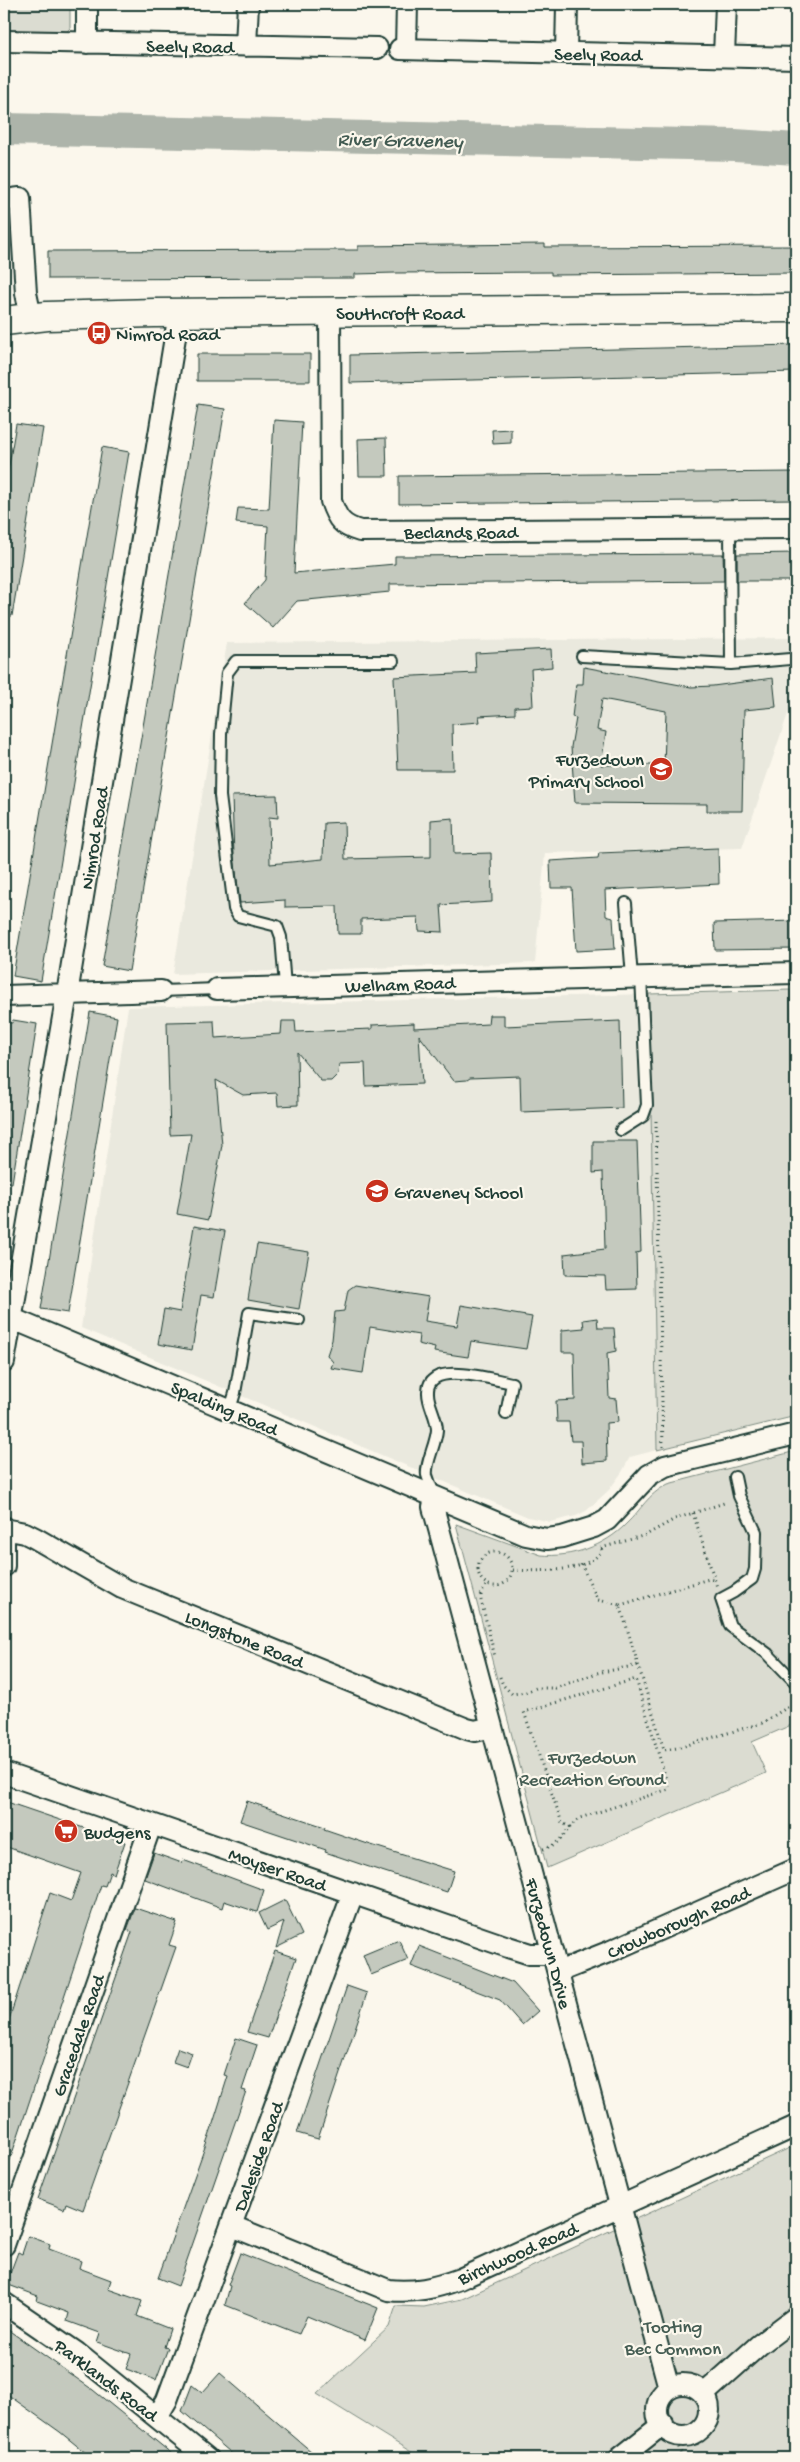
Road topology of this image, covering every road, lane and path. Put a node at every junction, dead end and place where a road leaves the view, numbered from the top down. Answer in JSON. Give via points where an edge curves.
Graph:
{"nodes":[{"id":1,"x":87,"y":4,"type":"edge"},
{"id":2,"x":248,"y":4,"type":"edge"},
{"id":3,"x":407,"y":4,"type":"edge"},
{"id":4,"x":567,"y":4,"type":"edge"},
{"id":5,"x":726,"y":4,"type":"edge"},
{"id":6,"x":4,"y":41,"type":"edge"},
{"id":7,"x":87,"y":43,"type":"junction"},
{"id":8,"x":246,"y":46,"type":"junction"},
{"id":9,"x":377,"y":48,"type":"dead end"},
{"id":10,"x":566,"y":53,"type":"junction"},
{"id":11,"x":724,"y":56,"type":"junction"},
{"id":12,"x":796,"y":58,"type":"edge"},
{"id":13,"x":4,"y":200,"type":"edge"},
{"id":14,"x":796,"y":308,"type":"edge"},
{"id":15,"x":330,"y":312,"type":"junction"},
{"id":16,"x":178,"y":314,"type":"junction"},
{"id":17,"x":31,"y":317,"type":"junction"},
{"id":18,"x":4,"y":321,"type":"edge"},
{"id":19,"x":730,"y":528,"type":"junction"},
{"id":20,"x":796,"y":528,"type":"edge"},
{"id":21,"x":582,"y":656,"type":"dead end"},
{"id":22,"x":790,"y":659,"type":"dead end"},
{"id":23,"x":393,"y":661,"type":"dead end"},
{"id":24,"x":731,"y":664,"type":"junction"},
{"id":25,"x":626,"y":904,"type":"dead end"},
{"id":26,"x":796,"y":973,"type":"edge"},
{"id":27,"x":637,"y":976,"type":"junction"},
{"id":28,"x":285,"y":986,"type":"junction"},
{"id":29,"x":218,"y":989,"type":"joint"},
{"id":30,"x":161,"y":991,"type":"joint"},
{"id":31,"x":67,"y":994,"type":"junction"},
{"id":32,"x":4,"y":996,"type":"edge"},
{"id":33,"x":655,"y":1113,"type":"dead end"},
{"id":34,"x":621,"y":1130,"type":"dead end"},
{"id":35,"x":13,"y":1319,"type":"junction"},
{"id":36,"x":298,"y":1320,"type":"dead end"},
{"id":37,"x":4,"y":1362,"type":"edge"},
{"id":38,"x":230,"y":1409,"type":"junction"},
{"id":39,"x":506,"y":1414,"type":"dead end"},
{"id":40,"x":796,"y":1434,"type":"edge"},
{"id":41,"x":665,"y":1466,"type":"junction"},
{"id":42,"x":735,"y":1477,"type":"dead end"},
{"id":43,"x":739,"y":1496,"type":"junction"},
{"id":44,"x":436,"y":1498,"type":"junction"},
{"id":45,"x":693,"y":1514,"type":"junction"},
{"id":46,"x":4,"y":1528,"type":"edge"},
{"id":47,"x":591,"y":1528,"type":"junction"},
{"id":48,"x":601,"y":1548,"type":"junction"},
{"id":49,"x":581,"y":1564,"type":"junction"},
{"id":50,"x":4,"y":1566,"type":"edge"},
{"id":51,"x":513,"y":1570,"type":"junction"},
{"id":52,"x":714,"y":1580,"type":"junction"},
{"id":53,"x":482,"y":1595,"type":"dead end"},
{"id":54,"x":721,"y":1599,"type":"junction"},
{"id":55,"x":620,"y":1605,"type":"junction"},
{"id":56,"x":495,"y":1658,"type":"dead end"},
{"id":57,"x":639,"y":1665,"type":"junction"},
{"id":58,"x":498,"y":1667,"type":"dead end"},
{"id":59,"x":796,"y":1682,"type":"edge"},
{"id":60,"x":796,"y":1702,"type":"edge"},
{"id":61,"x":492,"y":1727,"type":"junction"},
{"id":62,"x":4,"y":1773,"type":"edge"},
{"id":63,"x":151,"y":1825,"type":"junction"},
{"id":64,"x":570,"y":1827,"type":"junction"},
{"id":65,"x":526,"y":1853,"type":"junction"},
{"id":66,"x":796,"y":1869,"type":"edge"},
{"id":67,"x":353,"y":1893,"type":"junction"},
{"id":68,"x":556,"y":1963,"type":"junction"},
{"id":69,"x":796,"y":2126,"type":"edge"},
{"id":70,"x":620,"y":2206,"type":"junction"},
{"id":71,"x":232,"y":2226,"type":"junction"},
{"id":72,"x":4,"y":2245,"type":"edge"},
{"id":73,"x":4,"y":2303,"type":"edge"},
{"id":74,"x":796,"y":2317,"type":"edge"},
{"id":75,"x":669,"y":2388,"type":"junction"},
{"id":76,"x":704,"y":2394,"type":"junction"},
{"id":77,"x":157,"y":2417,"type":"junction"},
{"id":78,"x":668,"y":2430,"type":"junction"},
{"id":79,"x":207,"y":2458,"type":"edge"},
{"id":80,"x":620,"y":2458,"type":"edge"},
{"id":81,"x":683,"y":2458,"type":"edge"}],
"edges":[{"from":1,"to":7,"type":"street"},
{"from":2,"to":8,"type":"street"},
{"from":3,"to":10,"type":"street","name":"Seely Road","via":[[403,49]]},
{"from":4,"to":10,"type":"street"},
{"from":5,"to":11,"type":"street"},
{"from":6,"to":7,"type":"street","name":"Seely Road"},
{"from":7,"to":8,"type":"street","name":"Seely Road"},
{"from":8,"to":9,"type":"street","name":"Seely Road"},
{"from":10,"to":11,"type":"street","name":"Seely Road"},
{"from":11,"to":12,"type":"street","name":"Seely Road"},
{"from":13,"to":17,"type":"street","via":[[20,198],[26,293]]},
{"from":14,"to":15,"type":"street","name":"Southcroft Road"},
{"from":15,"to":16,"type":"street","name":"Southcroft Road"},
{"from":15,"to":19,"type":"street","name":"Beclands Road","via":[[331,500],[336,515],[346,527],[360,531]]},
{"from":16,"to":17,"type":"street","name":"Southcroft Road"},
{"from":16,"to":31,"type":"street","name":"Nimrod Road"},
{"from":17,"to":18,"type":"street","name":"Southcroft Road"},
{"from":19,"to":20,"type":"street","name":"Beclands Road"},
{"from":19,"to":24,"type":"lane"},
{"from":21,"to":24,"type":"lane"},
{"from":22,"to":24,"type":"lane"},
{"from":23,"to":28,"type":"lane","via":[[236,661],[227,673],[221,734],[220,796],[234,909],[238,916],[276,926],[281,937]]},
{"from":25,"to":27,"type":"lane"},
{"from":26,"to":27,"type":"street","name":"Welham Road"},
{"from":27,"to":28,"type":"street","name":"Welham Road"},
{"from":27,"to":34,"type":"lane","via":[[647,1105],[643,1116]]},
{"from":28,"to":29,"type":"street","name":"Welham Road"},
{"from":29,"to":30,"type":"lane","name":"Welham Road"},
{"from":30,"to":31,"type":"street","name":"Welham Road"},
{"from":31,"to":32,"type":"street","name":"Welham Road"},
{"from":31,"to":35,"type":"street","name":"Nimrod Road"},
{"from":33,"to":41,"type":"path"},
{"from":35,"to":37,"type":"street","name":"Nimrod Road"},
{"from":35,"to":38,"type":"street","name":"Spalding Road"},
{"from":36,"to":38,"type":"lane","via":[[249,1313]]},
{"from":38,"to":44,"type":"street","name":"Spalding Road"},
{"from":39,"to":44,"type":"lane","via":[[512,1383],[457,1374],[441,1374],[431,1382],[428,1392],[437,1427],[436,1445],[427,1474]]},
{"from":40,"to":41,"type":"street"},
{"from":41,"to":47,"type":"street","name":"Spalding Road","via":[[649,1475],[607,1520]]},
{"from":42,"to":43,"type":"lane"},
{"from":43,"to":45,"type":"path"},
{"from":43,"to":54,"type":"lane","via":[[756,1532],[755,1569],[752,1579]]},
{"from":44,"to":47,"type":"street","name":"Spalding Road","via":[[526,1535],[562,1538]]},
{"from":44,"to":61,"type":"street","name":"Furzedown Drive","via":[[433,1507]]},
{"from":45,"to":48,"type":"path","via":[[675,1519],[646,1535]]},
{"from":45,"to":52,"type":"path"},
{"from":46,"to":50,"type":"street"},
{"from":46,"to":61,"type":"street","name":"Longstone Road","via":[[35,1538],[122,1588],[467,1729],[475,1731]]},
{"from":47,"to":48,"type":"path"},
{"from":48,"to":49,"type":"path","via":[[595,1558]]},
{"from":49,"to":51,"type":"path","via":[[544,1572]]},
{"from":49,"to":55,"type":"path","via":[[598,1600]]},
{"from":51,"to":51,"type":"path","via":[[508,1557],[498,1552],[482,1557],[478,1567],[484,1583],[495,1586],[506,1583]]},
{"from":52,"to":54,"type":"path"},
{"from":52,"to":55,"type":"path"},
{"from":53,"to":56,"type":"path"},
{"from":54,"to":59,"type":"lane","via":[[730,1626],[768,1654]]},
{"from":55,"to":57,"type":"path"},
{"from":57,"to":58,"type":"path","via":[[597,1673],[556,1688],[536,1688],[512,1694],[503,1684]]},
{"from":57,"to":60,"type":"path","via":[[664,1750],[762,1723]]},
{"from":61,"to":65,"type":"street","name":"Furzedown Drive"},
{"from":62,"to":63,"type":"street","name":"Moyser Road"},
{"from":63,"to":67,"type":"street","name":"Moyser Road"},
{"from":63,"to":72,"type":"street","name":"Gracedale Road"},
{"from":64,"to":64,"type":"path","via":[[580,1818],[669,1789],[636,1679],[524,1712],[562,1823]]},
{"from":64,"to":65,"type":"path","via":[[559,1843]]},
{"from":65,"to":68,"type":"street","name":"Furzedown Drive"},
{"from":66,"to":68,"type":"street","name":"Crowborough Road","via":[[611,1951]]},
{"from":67,"to":68,"type":"street","name":"Moyser Road"},
{"from":67,"to":71,"type":"street","name":"Daleside Road"},
{"from":68,"to":70,"type":"street","name":"Furzedown Drive"},
{"from":69,"to":70,"type":"street","name":"Birchwood Road"},
{"from":70,"to":71,"type":"street","name":"Birchwood Road","via":[[460,2280],[414,2292],[388,2290]]},
{"from":70,"to":75,"type":"street","name":"Furzedown Drive"},
{"from":71,"to":77,"type":"street","name":"Daleside Road","via":[[167,2400]]},
{"from":73,"to":77,"type":"street","name":"Parklands Road","via":[[77,2354]]},
{"from":74,"to":76,"type":"street"},
{"from":75,"to":76,"type":"street","via":[[692,2385]]},
{"from":75,"to":78,"type":"street","via":[[660,2399],[658,2408]]},
{"from":76,"to":78,"type":"street","via":[[709,2411],[702,2427],[689,2435]]},
{"from":77,"to":79,"type":"street","name":"Parklands Road"},
{"from":78,"to":80,"type":"street"},
{"from":78,"to":81,"type":"path"}]}
